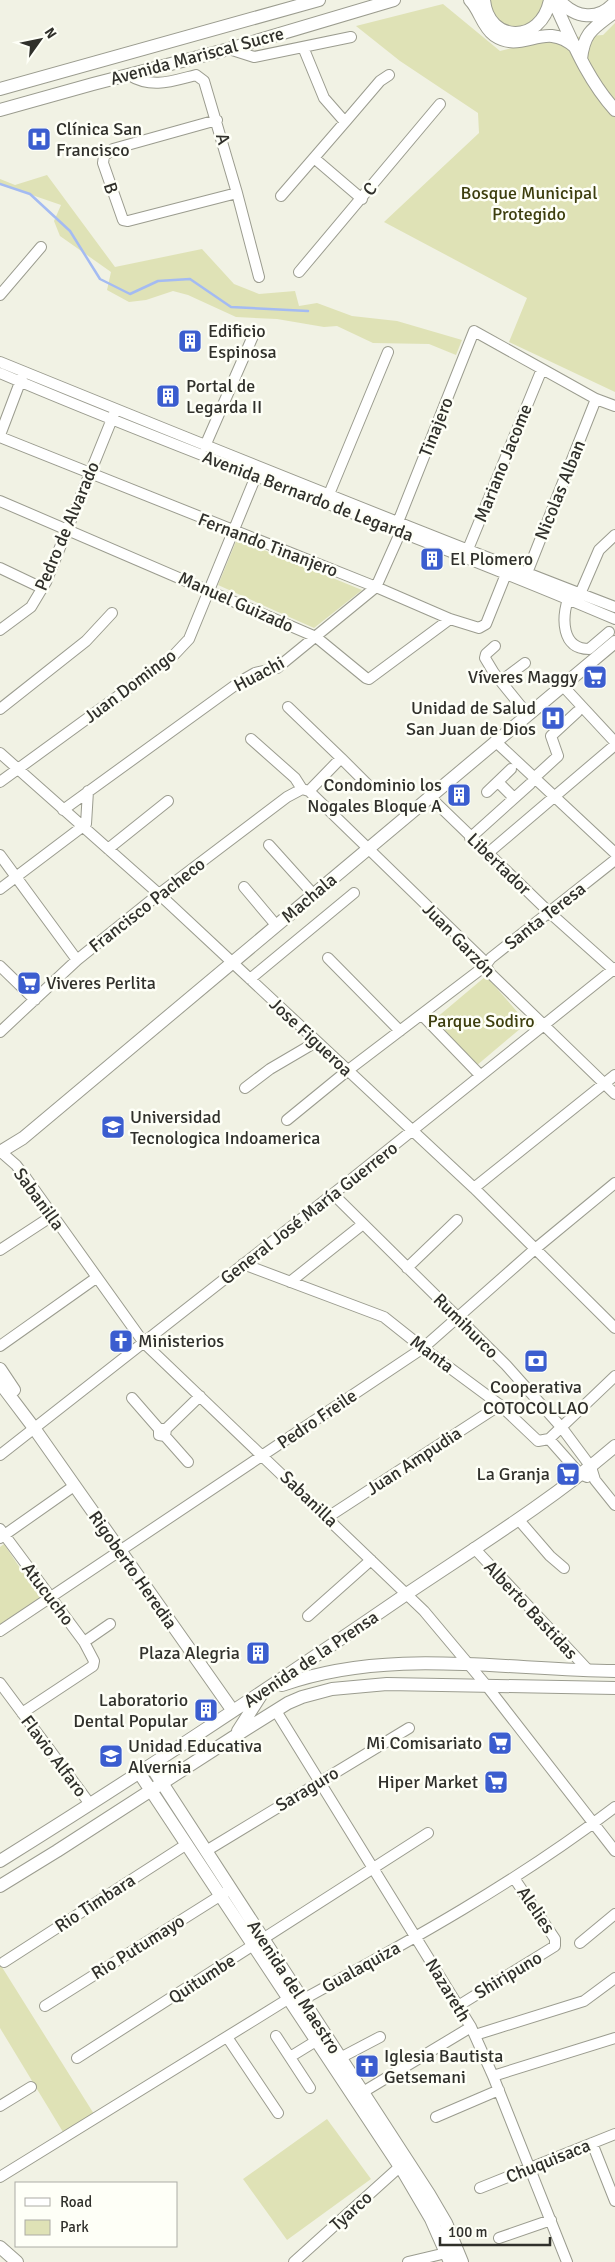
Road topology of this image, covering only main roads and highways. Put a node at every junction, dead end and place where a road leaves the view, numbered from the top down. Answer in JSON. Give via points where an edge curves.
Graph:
{"nodes":[{"id":1,"x":319,"y":0,"type":"edge"},
{"id":2,"x":394,"y":0,"type":"edge"},
{"id":3,"x":470,"y":0,"type":"edge"},
{"id":4,"x":484,"y":0,"type":"edge"},
{"id":5,"x":551,"y":0,"type":"edge"},
{"id":6,"x":558,"y":0,"type":"edge"},
{"id":7,"x":615,"y":2,"type":"edge"},
{"id":8,"x":615,"y":12,"type":"edge"},
{"id":9,"x":575,"y":47,"type":"junction"},
{"id":10,"x":583,"y":64,"type":"junction"},
{"id":11,"x":0,"y":89,"type":"edge"},
{"id":12,"x":0,"y":110,"type":"edge"},
{"id":13,"x":615,"y":110,"type":"edge"},
{"id":14,"x":612,"y":637,"type":"edge"},
{"id":15,"x":0,"y":1152,"type":"edge"},
{"id":16,"x":0,"y":1369,"type":"edge"},
{"id":17,"x":0,"y":1383,"type":"edge"},
{"id":18,"x":34,"y":1428,"type":"junction"},
{"id":19,"x":615,"y":1446,"type":"edge"},
{"id":20,"x":313,"y":1659,"type":"junction"},
{"id":21,"x":615,"y":1671,"type":"edge"},
{"id":22,"x":323,"y":1673,"type":"junction"},
{"id":23,"x":615,"y":1688,"type":"edge"},
{"id":24,"x":264,"y":1691,"type":"junction"},
{"id":25,"x":251,"y":1704,"type":"junction"},
{"id":26,"x":233,"y":1711,"type":"junction"},
{"id":27,"x":232,"y":1738,"type":"junction"},
{"id":28,"x":151,"y":1766,"type":"junction"},
{"id":29,"x":140,"y":1774,"type":"junction"},
{"id":30,"x":157,"y":1787,"type":"junction"},
{"id":31,"x":0,"y":1861,"type":"edge"},
{"id":32,"x":0,"y":1886,"type":"edge"},
{"id":33,"x":225,"y":1892,"type":"junction"},
{"id":34,"x":258,"y":1943,"type":"junction"},
{"id":35,"x":359,"y":2095,"type":"junction"},
{"id":36,"x":424,"y":2197,"type":"junction"},
{"id":37,"x":0,"y":2248,"type":"edge"},
{"id":38,"x":448,"y":2258,"type":"edge"},
{"id":39,"x":17,"y":2262,"type":"edge"},
{"id":40,"x":462,"y":2262,"type":"edge"}],
"edges":[{"from":1,"to":11,"type":"main road","name":"Avenida Mariscal Sucre"},
{"from":2,"to":12,"type":"main road","name":"Avenida Mariscal Sucre","via":[[229,49]]},
{"from":3,"to":9,"type":"main road","via":[[485,26],[499,38],[515,41],[552,35],[566,39]]},
{"from":4,"to":5,"type":"main road","via":[[488,16],[496,26],[518,33],[539,24]]},
{"from":5,"to":9,"type":"main road"},
{"from":6,"to":7,"type":"main road","via":[[568,9],[587,16],[601,14]]},
{"from":6,"to":10,"type":"main road"},
{"from":8,"to":10,"type":"main road","via":[[588,33],[583,47]]},
{"from":9,"to":10,"type":"main road"},
{"from":10,"to":13,"type":"main road"},
{"from":14,"to":15,"type":"main road","name":"Machala","via":[[528,714],[314,895],[23,1138]]},
{"from":16,"to":18,"type":"main road","name":"Rigoberto Heredia","via":[[33,1417]]},
{"from":17,"to":18,"type":"main road","name":"Rigoberto Heredia"},
{"from":18,"to":26,"type":"main road","name":"Rigoberto Heredia"},
{"from":19,"to":20,"type":"main road","name":"Avenida de la Prensa","via":[[586,1471],[518,1519]]},
{"from":20,"to":22,"type":"main road","via":[[314,1667]]},
{"from":20,"to":24,"type":"main road","name":"Avenida de la Prensa"},
{"from":21,"to":22,"type":"main road","via":[[393,1663]]},
{"from":22,"to":24,"type":"main road"},
{"from":23,"to":27,"type":"main road","name":"Avenida de la Prensa","via":[[387,1684],[332,1689],[302,1697]]},
{"from":24,"to":25,"type":"main road","name":"Avenida de la Prensa"},
{"from":25,"to":26,"type":"main road","name":"Avenida de la Prensa"},
{"from":25,"to":27,"type":"main road","via":[[244,1724]]},
{"from":26,"to":28,"type":"main road","name":"Avenida de la Prensa"},
{"from":27,"to":30,"type":"main road","name":"Avenida de la Prensa"},
{"from":28,"to":29,"type":"main road","name":"Avenida de la Prensa"},
{"from":28,"to":30,"type":"main road","name":"Avenida del Maestro"},
{"from":29,"to":30,"type":"main road","name":"Avenida del Maestro"},
{"from":29,"to":31,"type":"main road","name":"Avenida de la Prensa"},
{"from":30,"to":32,"type":"main road","name":"Avenida de la Prensa"},
{"from":30,"to":33,"type":"main road","name":"Avenida del Maestro","via":[[187,1844]]},
{"from":30,"to":33,"type":"main road","name":"Avenida del Maestro","via":[[206,1851]]},
{"from":33,"to":34,"type":"main road","name":"Avenida del Maestro"},
{"from":34,"to":35,"type":"main road","name":"Avenida del Maestro","via":[[302,2000],[340,2058]]},
{"from":34,"to":35,"type":"main road","name":"Avenida del Maestro","via":[[288,2000]]},
{"from":35,"to":36,"type":"main road","name":"Avenida del Maestro"},
{"from":36,"to":38,"type":"main road","name":"Avenida del Maestro"},
{"from":36,"to":40,"type":"main road","name":"Avenida del Maestro","via":[[446,2223]]},
{"from":37,"to":39,"type":"main road"}]}
